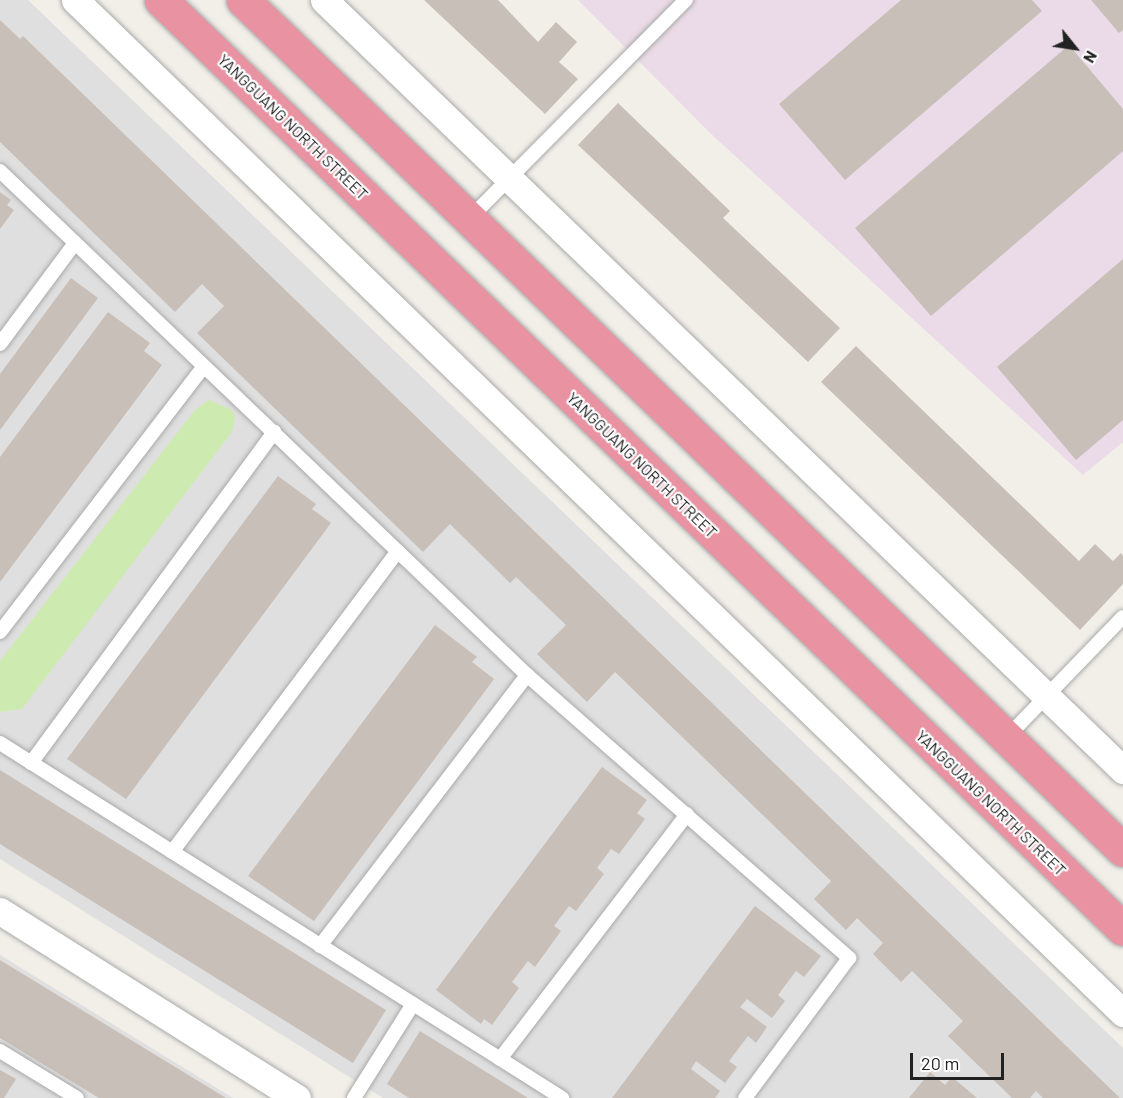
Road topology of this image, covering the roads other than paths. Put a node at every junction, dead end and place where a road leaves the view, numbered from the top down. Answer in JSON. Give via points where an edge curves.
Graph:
{"nodes":[{"id":1,"x":75,"y":0,"type":"edge"},
{"id":2,"x":161,"y":0,"type":"edge"},
{"id":3,"x":243,"y":0,"type":"edge"},
{"id":4,"x":324,"y":0,"type":"edge"},
{"id":5,"x":686,"y":0,"type":"edge"},
{"id":6,"x":0,"y":171,"type":"edge"},
{"id":7,"x":508,"y":178,"type":"junction"},
{"id":8,"x":470,"y":218,"type":"junction"},
{"id":9,"x":75,"y":243,"type":"junction"},
{"id":10,"x":0,"y":344,"type":"edge"},
{"id":11,"x":204,"y":366,"type":"junction"},
{"id":12,"x":274,"y":432,"type":"junction"},
{"id":13,"x":398,"y":551,"type":"junction"},
{"id":14,"x":1123,"y":617,"type":"edge"},
{"id":15,"x":0,"y":632,"type":"edge"},
{"id":16,"x":527,"y":675,"type":"junction"},
{"id":17,"x":1046,"y":696,"type":"junction"},
{"id":18,"x":1006,"y":738,"type":"junction"},
{"id":19,"x":0,"y":743,"type":"edge"},
{"id":20,"x":31,"y":763,"type":"junction"},
{"id":21,"x":1123,"y":770,"type":"edge"},
{"id":22,"x":687,"y":814,"type":"junction"},
{"id":23,"x":1123,"y":850,"type":"edge"},
{"id":24,"x":172,"y":852,"type":"junction"},
{"id":25,"x":0,"y":911,"type":"edge"},
{"id":26,"x":1123,"y":929,"type":"edge"},
{"id":27,"x":320,"y":946,"type":"junction"},
{"id":28,"x":413,"y":1004,"type":"junction"},
{"id":29,"x":1123,"y":1013,"type":"edge"},
{"id":30,"x":0,"y":1051,"type":"edge"},
{"id":31,"x":500,"y":1059,"type":"junction"},
{"id":32,"x":77,"y":1098,"type":"edge"},
{"id":33,"x":297,"y":1098,"type":"edge"},
{"id":34,"x":354,"y":1098,"type":"edge"},
{"id":35,"x":562,"y":1098,"type":"edge"},
{"id":36,"x":746,"y":1098,"type":"edge"}],
"edges":[{"from":1,"to":29,"type":"street"},
{"from":2,"to":26,"type":"highway","name":"YANGGUANG NORTH STREET"},
{"from":3,"to":8,"type":"highway"},
{"from":4,"to":7,"type":"street"},
{"from":5,"to":7,"type":"lane"},
{"from":6,"to":9,"type":"lane"},
{"from":7,"to":8,"type":"lane"},
{"from":7,"to":17,"type":"street"},
{"from":8,"to":18,"type":"highway"},
{"from":9,"to":10,"type":"lane"},
{"from":9,"to":11,"type":"lane"},
{"from":11,"to":12,"type":"lane"},
{"from":11,"to":15,"type":"lane"},
{"from":12,"to":13,"type":"lane"},
{"from":12,"to":20,"type":"lane"},
{"from":13,"to":16,"type":"lane"},
{"from":13,"to":24,"type":"lane"},
{"from":14,"to":17,"type":"lane"},
{"from":16,"to":22,"type":"lane"},
{"from":16,"to":27,"type":"lane"},
{"from":17,"to":18,"type":"lane"},
{"from":17,"to":21,"type":"street"},
{"from":18,"to":23,"type":"highway"},
{"from":19,"to":20,"type":"lane"},
{"from":20,"to":24,"type":"lane"},
{"from":22,"to":31,"type":"lane"},
{"from":22,"to":36,"type":"lane","via":[[849,958]]},
{"from":24,"to":27,"type":"lane"},
{"from":25,"to":33,"type":"street"},
{"from":27,"to":28,"type":"lane"},
{"from":28,"to":31,"type":"lane"},
{"from":28,"to":34,"type":"lane"},
{"from":30,"to":32,"type":"lane"},
{"from":31,"to":35,"type":"lane"}]}
